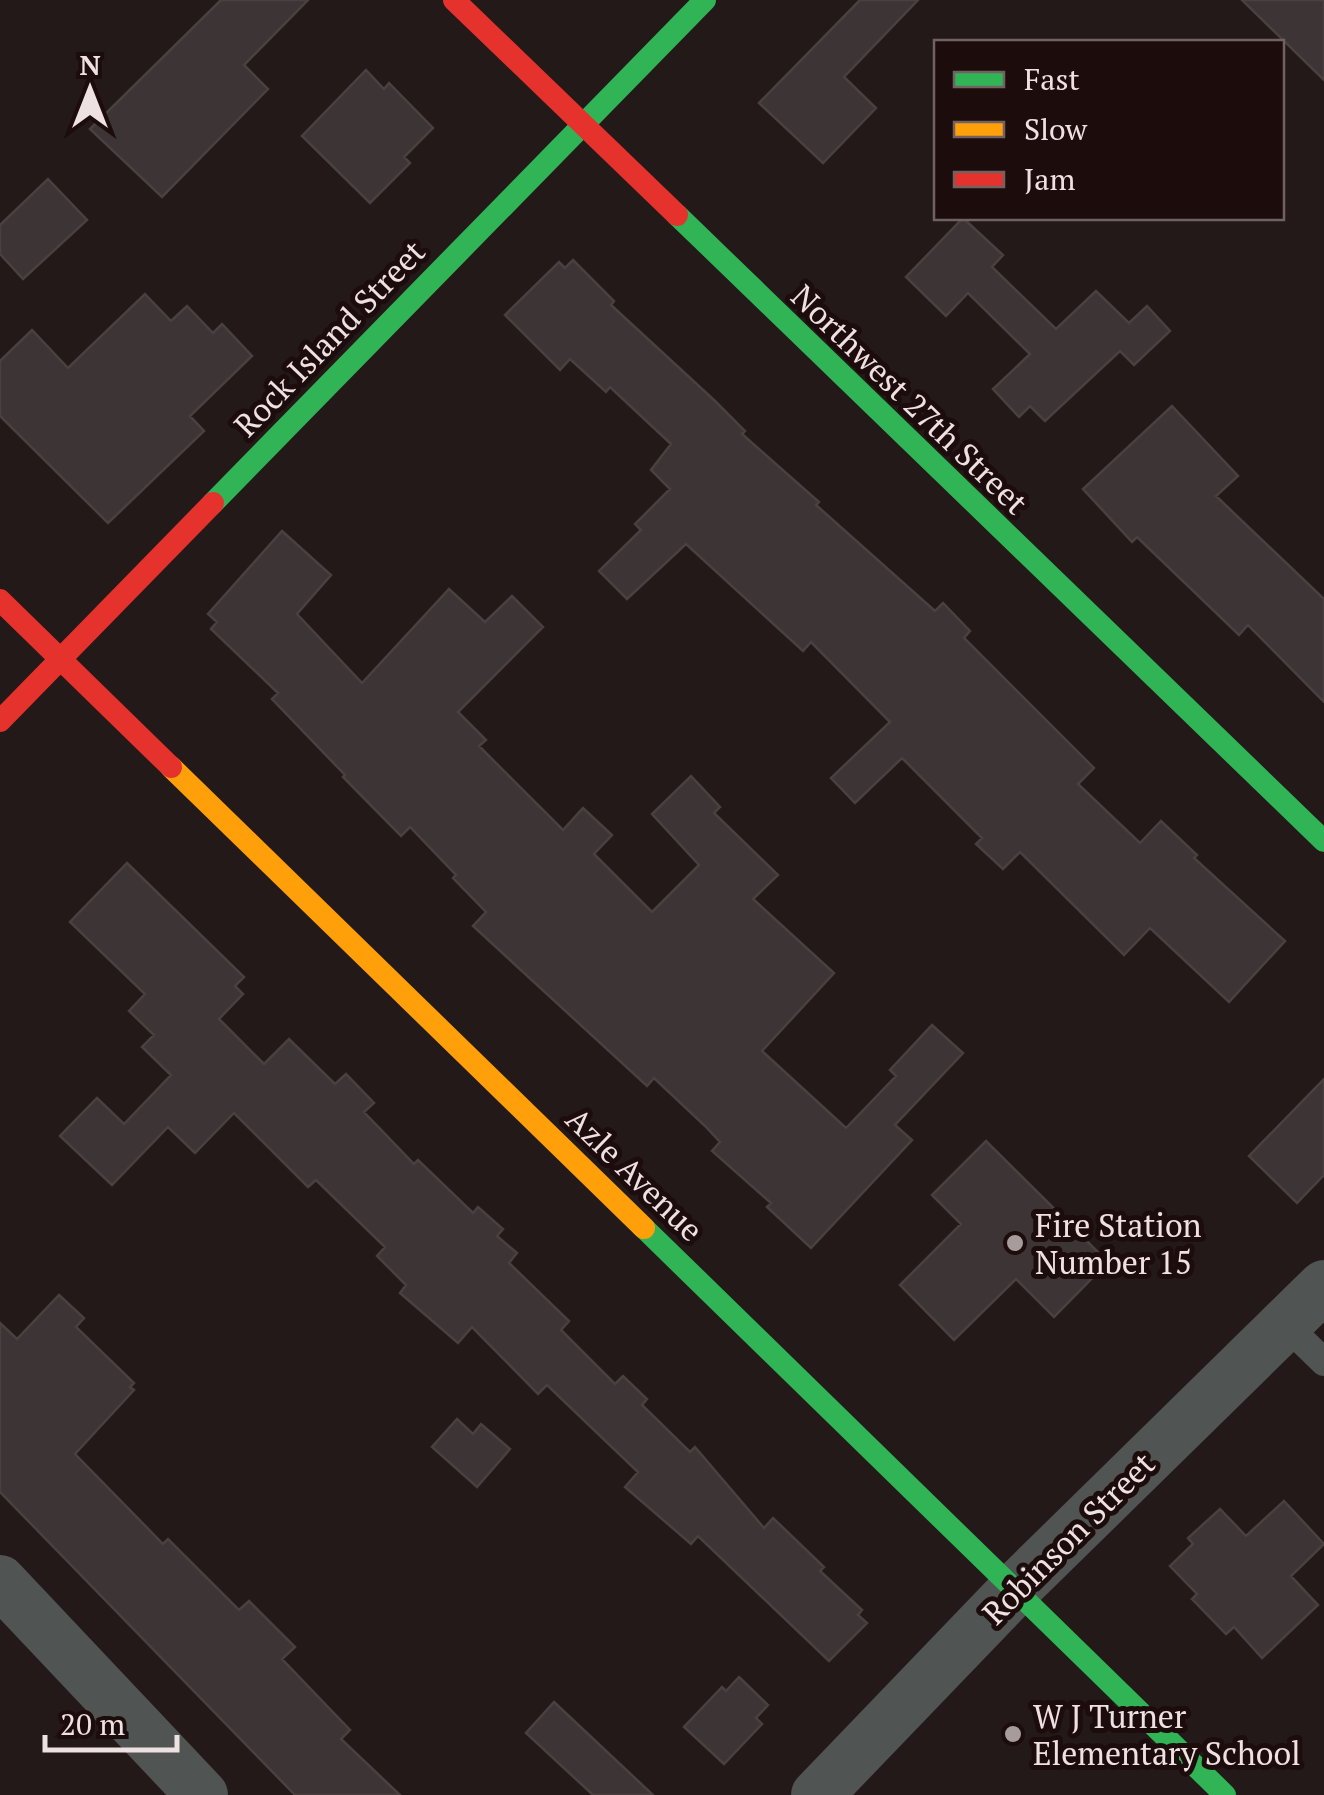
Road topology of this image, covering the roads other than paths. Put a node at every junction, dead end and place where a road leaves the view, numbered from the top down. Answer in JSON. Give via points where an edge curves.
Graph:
{"nodes":[{"id":1,"x":454,"y":0,"type":"edge"},
{"id":2,"x":705,"y":0,"type":"edge"},
{"id":3,"x":581,"y":127,"type":"junction"},
{"id":4,"x":0,"y":600,"type":"edge"},
{"id":5,"x":60,"y":659,"type":"junction"},
{"id":6,"x":0,"y":721,"type":"edge"},
{"id":7,"x":1324,"y":841,"type":"edge"},
{"id":8,"x":1324,"y":1286,"type":"edge"},
{"id":9,"x":1285,"y":1324,"type":"junction"},
{"id":10,"x":1324,"y":1362,"type":"edge"},
{"id":11,"x":0,"y":1580,"type":"edge"},
{"id":12,"x":1015,"y":1589,"type":"junction"},
{"id":13,"x":202,"y":1795,"type":"edge"},
{"id":14,"x":817,"y":1795,"type":"edge"},
{"id":15,"x":1224,"y":1795,"type":"edge"}],
"edges":[{"from":1,"to":3,"type":"street","name":"Northwest 27th Street"},
{"from":2,"to":3,"type":"street","name":"Rock Island Street"},
{"from":3,"to":5,"type":"street","name":"Rock Island Street"},
{"from":3,"to":7,"type":"street","name":"Northwest 27th Street"},
{"from":4,"to":5,"type":"street","name":"Azle Avenue"},
{"from":5,"to":6,"type":"street","name":"Rock Island Street"},
{"from":5,"to":12,"type":"street","name":"Azle Avenue"},
{"from":8,"to":9,"type":"street","name":"Robinson Street"},
{"from":9,"to":10,"type":"lane"},
{"from":9,"to":12,"type":"street","name":"Robinson Street"},
{"from":11,"to":13,"type":"street"},
{"from":12,"to":14,"type":"street","name":"Robinson Street"},
{"from":12,"to":15,"type":"street","name":"Azle Avenue"}]}
